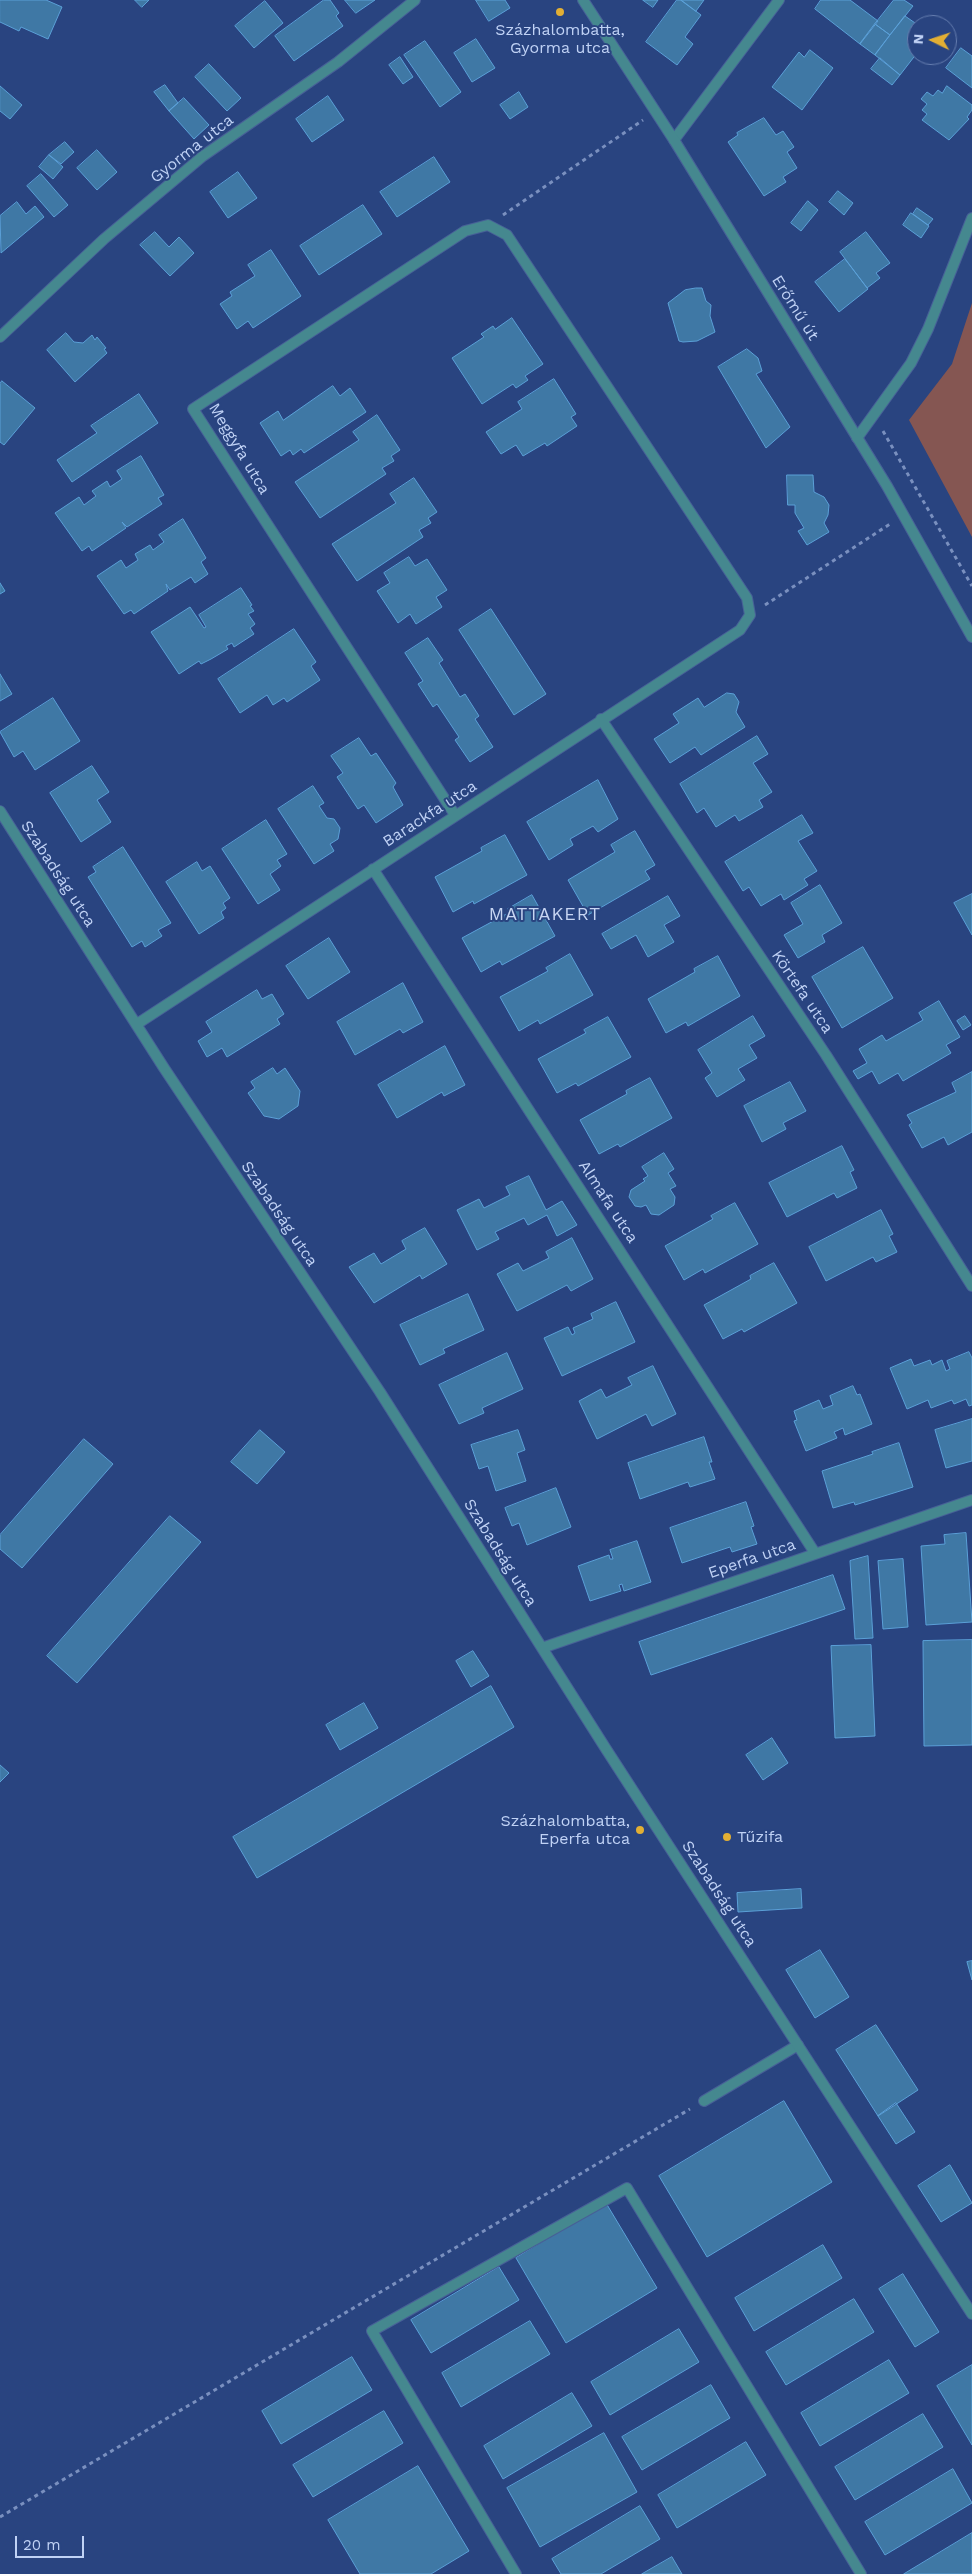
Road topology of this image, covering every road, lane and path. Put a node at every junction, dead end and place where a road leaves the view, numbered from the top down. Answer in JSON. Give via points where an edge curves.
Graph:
{"nodes":[{"id":1,"x":415,"y":0,"type":"edge"},
{"id":2,"x":584,"y":0,"type":"edge"},
{"id":3,"x":779,"y":0,"type":"edge"},
{"id":4,"x":655,"y":112,"type":"junction"},
{"id":5,"x":674,"y":140,"type":"junction"},
{"id":6,"x":972,"y":218,"type":"edge"},
{"id":7,"x":488,"y":225,"type":"junction"},
{"id":8,"x":0,"y":337,"type":"edge"},
{"id":9,"x":874,"y":415,"type":"junction"},
{"id":10,"x":857,"y":438,"type":"junction"},
{"id":11,"x":904,"y":515,"type":"junction"},
{"id":12,"x":972,"y":586,"type":"edge"},
{"id":13,"x":750,"y":615,"type":"junction"},
{"id":14,"x":972,"y":638,"type":"edge"},
{"id":15,"x":601,"y":719,"type":"junction"},
{"id":16,"x":0,"y":811,"type":"edge"},
{"id":17,"x":455,"y":815,"type":"junction"},
{"id":18,"x":373,"y":870,"type":"junction"},
{"id":19,"x":137,"y":1024,"type":"junction"},
{"id":20,"x":972,"y":1286,"type":"edge"},
{"id":21,"x":972,"y":1500,"type":"edge"},
{"id":22,"x":815,"y":1553,"type":"junction"},
{"id":23,"x":542,"y":1648,"type":"junction"},
{"id":24,"x":798,"y":2044,"type":"junction"},
{"id":25,"x":704,"y":2101,"type":"joint"},
{"id":26,"x":972,"y":2314,"type":"edge"},
{"id":27,"x":0,"y":2517,"type":"edge"},
{"id":28,"x":516,"y":2574,"type":"edge"},
{"id":29,"x":860,"y":2574,"type":"edge"}],
"edges":[{"from":1,"to":8,"type":"street","name":"Gyorma utca","via":[[338,62],[203,156],[104,239]]},
{"from":2,"to":4,"type":"street","name":"Erőmű út"},
{"from":3,"to":5,"type":"street"},
{"from":4,"to":5,"type":"street","name":"Erőmű út"},
{"from":4,"to":7,"type":"path"},
{"from":5,"to":10,"type":"street","name":"Erőmű út"},
{"from":6,"to":9,"type":"street","via":[[928,329],[911,363]]},
{"from":7,"to":13,"type":"street","via":[[507,235],[747,598]]},
{"from":7,"to":17,"type":"street","name":"Meggyfa utca","via":[[465,231],[193,409]]},
{"from":9,"to":10,"type":"street"},
{"from":9,"to":12,"type":"path"},
{"from":10,"to":11,"type":"street","name":"Erőmű út"},
{"from":11,"to":13,"type":"path"},
{"from":11,"to":14,"type":"street","name":"Erőmű út"},
{"from":13,"to":15,"type":"street","name":"Barackfa utca","via":[[740,630]]},
{"from":15,"to":17,"type":"street","name":"Barackfa utca"},
{"from":15,"to":20,"type":"street","name":"Körtefa utca","via":[[826,1056]]},
{"from":16,"to":19,"type":"street","name":"Szabadság utca"},
{"from":17,"to":18,"type":"street","name":"Barackfa utca"},
{"from":18,"to":19,"type":"street","name":"Barackfa utca"},
{"from":18,"to":22,"type":"street","name":"Almafa utca"},
{"from":19,"to":23,"type":"street","name":"Szabadság utca","via":[[380,1392]]},
{"from":21,"to":22,"type":"street","name":"Eperfa utca"},
{"from":22,"to":23,"type":"street","name":"Eperfa utca"},
{"from":23,"to":24,"type":"street","name":"Szabadság utca"},
{"from":24,"to":25,"type":"street"},
{"from":24,"to":26,"type":"street","name":"Szabadság utca"},
{"from":25,"to":27,"type":"path"},
{"from":28,"to":29,"type":"street","via":[[372,2331],[626,2188]]}]}
